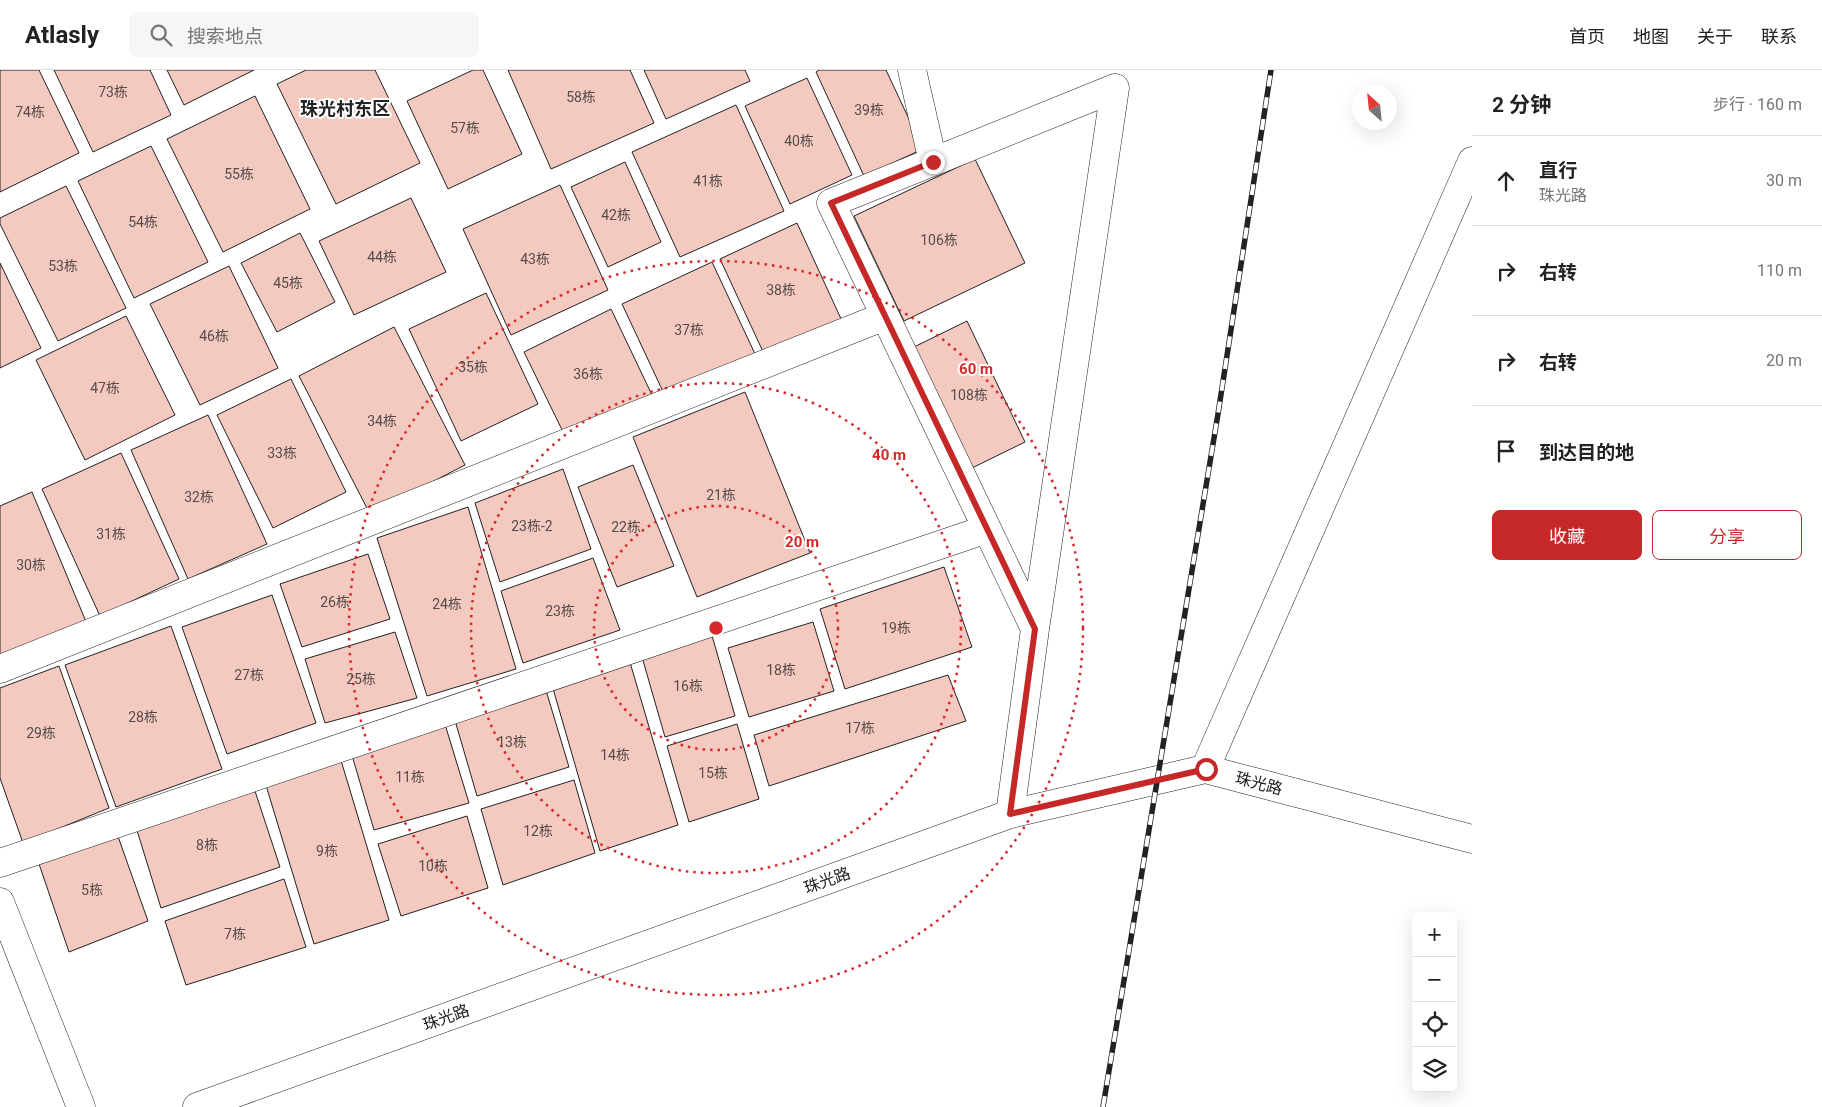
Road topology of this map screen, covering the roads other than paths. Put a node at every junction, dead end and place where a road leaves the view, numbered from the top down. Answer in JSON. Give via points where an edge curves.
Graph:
{"nodes":[{"id":1,"x":912,"y":70,"type":"edge"},
{"id":2,"x":1472,"y":160,"type":"edge"},
{"id":3,"x":933,"y":162,"type":"junction"},
{"id":4,"x":885,"y":316,"type":"junction"},
{"id":5,"x":987,"y":529,"type":"junction"},
{"id":6,"x":1035,"y":629,"type":"junction"},
{"id":7,"x":0,"y":669,"type":"edge"},
{"id":8,"x":1206,"y":769,"type":"junction"},
{"id":9,"x":1010,"y":814,"type":"junction"},
{"id":10,"x":1472,"y":839,"type":"edge"},
{"id":11,"x":0,"y":863,"type":"edge"},
{"id":12,"x":0,"y":902,"type":"edge"},
{"id":13,"x":81,"y":1107,"type":"edge"},
{"id":14,"x":197,"y":1107,"type":"edge"}],
"edges":[{"from":1,"to":3,"type":"street"},
{"from":2,"to":8,"type":"street"},
{"from":3,"to":4,"type":"street","via":[[831,203]]},
{"from":3,"to":6,"type":"street","via":[[1115,88]]},
{"from":4,"to":5,"type":"street"},
{"from":4,"to":7,"type":"street"},
{"from":5,"to":6,"type":"street"},
{"from":5,"to":11,"type":"street"},
{"from":6,"to":9,"type":"street"},
{"from":8,"to":9,"type":"street","name":"珠光路"},
{"from":8,"to":10,"type":"street","name":"珠光路"},
{"from":9,"to":14,"type":"street","name":"珠光路"},
{"from":12,"to":13,"type":"street"}]}
